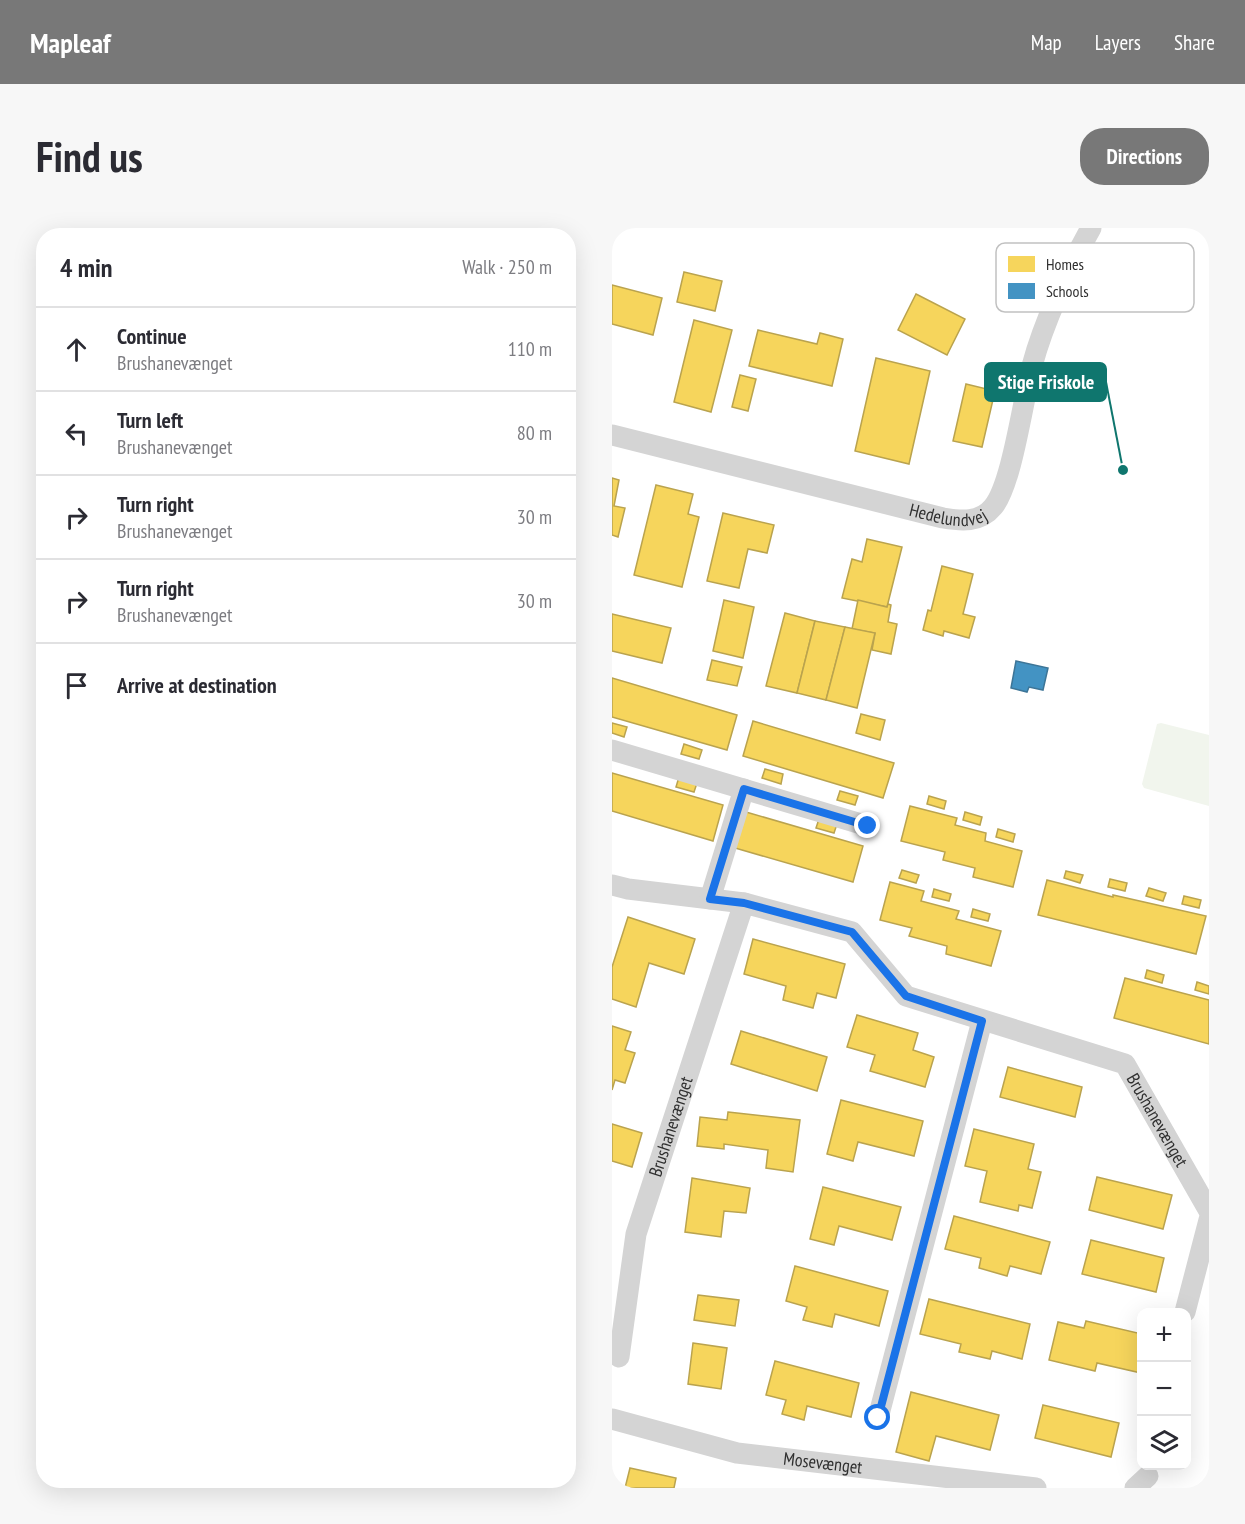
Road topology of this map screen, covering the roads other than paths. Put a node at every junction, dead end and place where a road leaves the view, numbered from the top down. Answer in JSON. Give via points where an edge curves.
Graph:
{"nodes":[{"id":1,"x":1091,"y":228,"type":"edge"},
{"id":2,"x":1082,"y":243,"type":"edge"},
{"id":3,"x":1052,"y":312,"type":"edge"},
{"id":4,"x":612,"y":435,"type":"edge"},
{"id":5,"x":612,"y":750,"type":"edge"},
{"id":6,"x":744,"y":789,"type":"junction"},
{"id":7,"x":868,"y":826,"type":"dead end"},
{"id":8,"x":612,"y":885,"type":"edge"},
{"id":9,"x":710,"y":899,"type":"junction"},
{"id":10,"x":744,"y":903,"type":"junction"},
{"id":11,"x":982,"y":1021,"type":"junction"},
{"id":12,"x":1209,"y":1212,"type":"edge"},
{"id":13,"x":1209,"y":1220,"type":"edge"},
{"id":14,"x":1186,"y":1308,"type":"edge"},
{"id":15,"x":619,"y":1357,"type":"dead end"},
{"id":16,"x":878,"y":1418,"type":"dead end"},
{"id":17,"x":612,"y":1419,"type":"edge"},
{"id":18,"x":1036,"y":1488,"type":"edge"}],
"edges":[{"from":1,"to":2,"type":"street","name":"Hedelundvej"},
{"from":3,"to":4,"type":"street","name":"Hedelundvej","via":[[1032,364],[1004,487],[993,507],[979,518],[943,518]]},
{"from":5,"to":6,"type":"street"},
{"from":6,"to":7,"type":"street"},
{"from":6,"to":9,"type":"street"},
{"from":8,"to":9,"type":"street","name":"Brushanevænget"},
{"from":9,"to":10,"type":"street","name":"Brushanevænget"},
{"from":10,"to":11,"type":"street","name":"Brushanevænget","via":[[852,932],[906,996]]},
{"from":10,"to":15,"type":"street","name":"Brushanevænget","via":[[636,1233]]},
{"from":11,"to":12,"type":"street","name":"Brushanevænget","via":[[1125,1064]]},
{"from":11,"to":16,"type":"street"},
{"from":13,"to":14,"type":"street"},
{"from":17,"to":18,"type":"street","name":"Mosevænget","via":[[737,1453]]}]}
